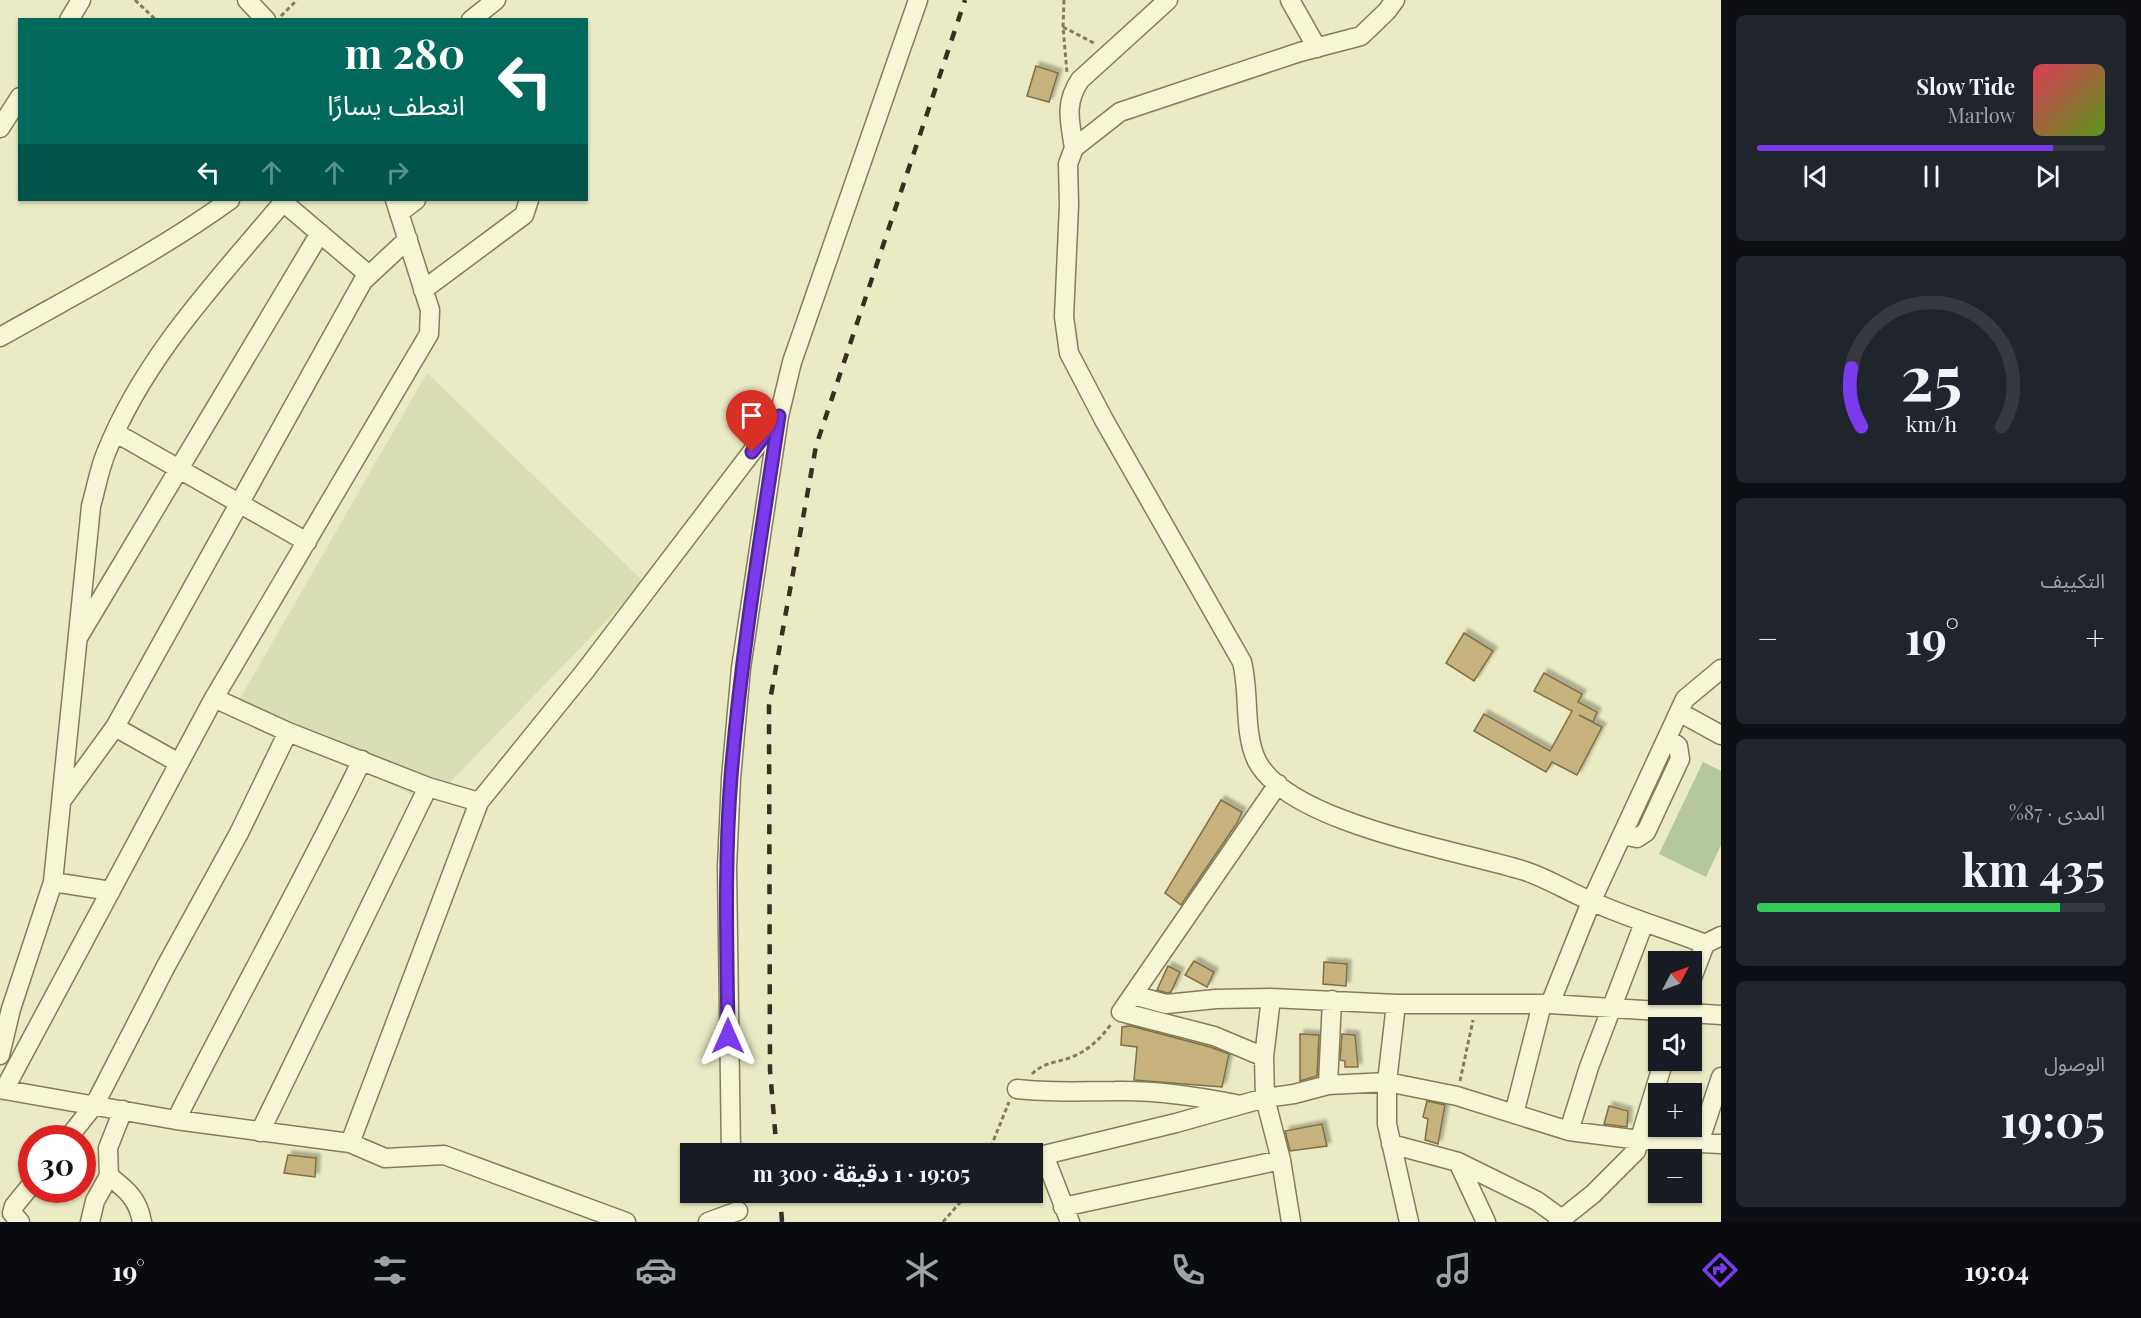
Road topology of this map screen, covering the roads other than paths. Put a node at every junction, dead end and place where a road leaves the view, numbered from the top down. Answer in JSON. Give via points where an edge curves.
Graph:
{"nodes":[{"id":1,"x":81,"y":0,"type":"edge"},
{"id":2,"x":247,"y":0,"type":"edge"},
{"id":3,"x":918,"y":0,"type":"edge"},
{"id":4,"x":1168,"y":0,"type":"edge"},
{"id":5,"x":1290,"y":0,"type":"edge"},
{"id":6,"x":1395,"y":0,"type":"edge"},
{"id":7,"x":495,"y":8,"type":"edge"},
{"id":8,"x":70,"y":18,"type":"edge"},
{"id":9,"x":264,"y":18,"type":"edge"},
{"id":10,"x":475,"y":18,"type":"edge"},
{"id":11,"x":1317,"y":48,"type":"junction"},
{"id":12,"x":18,"y":100,"type":"edge"},
{"id":13,"x":0,"y":128,"type":"edge"},
{"id":14,"x":1074,"y":148,"type":"junction"},
{"id":15,"x":229,"y":201,"type":"edge"},
{"id":16,"x":284,"y":201,"type":"edge"},
{"id":17,"x":413,"y":201,"type":"edge"},
{"id":18,"x":529,"y":201,"type":"edge"},
{"id":19,"x":397,"y":206,"type":"edge"},
{"id":20,"x":320,"y":233,"type":"junction"},
{"id":21,"x":408,"y":239,"type":"junction"},
{"id":22,"x":369,"y":275,"type":"junction"},
{"id":23,"x":423,"y":290,"type":"junction"},
{"id":24,"x":0,"y":337,"type":"edge"},
{"id":25,"x":779,"y":416,"type":"junction"},
{"id":26,"x":116,"y":433,"type":"junction"},
{"id":27,"x":180,"y":467,"type":"junction"},
{"id":28,"x":240,"y":503,"type":"junction"},
{"id":29,"x":307,"y":542,"type":"junction"},
{"id":30,"x":76,"y":641,"type":"junction"},
{"id":31,"x":1721,"y":669,"type":"edge"},
{"id":32,"x":214,"y":698,"type":"junction"},
{"id":33,"x":1679,"y":712,"type":"junction"},
{"id":34,"x":115,"y":727,"type":"junction"},
{"id":35,"x":288,"y":732,"type":"junction"},
{"id":36,"x":1721,"y":735,"type":"edge"},
{"id":37,"x":362,"y":760,"type":"junction"},
{"id":38,"x":179,"y":763,"type":"junction"},
{"id":39,"x":1278,"y":784,"type":"junction"},
{"id":40,"x":428,"y":787,"type":"junction"},
{"id":41,"x":62,"y":800,"type":"junction"},
{"id":42,"x":478,"y":802,"type":"junction"},
{"id":43,"x":53,"y":882,"type":"junction"},
{"id":44,"x":111,"y":891,"type":"junction"},
{"id":45,"x":1591,"y":902,"type":"junction"},
{"id":46,"x":1644,"y":923,"type":"junction"},
{"id":47,"x":1713,"y":940,"type":"edge"},
{"id":48,"x":1702,"y":960,"type":"edge"},
{"id":49,"x":1133,"y":995,"type":"junction"},
{"id":50,"x":1271,"y":998,"type":"junction"},
{"id":51,"x":1332,"y":1000,"type":"junction"},
{"id":52,"x":1396,"y":1004,"type":"junction"},
{"id":53,"x":1546,"y":1004,"type":"junction"},
{"id":54,"x":1613,"y":1007,"type":"junction"},
{"id":55,"x":1679,"y":1011,"type":"edge"},
{"id":56,"x":1721,"y":1015,"type":"edge"},
{"id":57,"x":0,"y":1055,"type":"edge"},
{"id":58,"x":1264,"y":1057,"type":"junction"},
{"id":59,"x":1661,"y":1071,"type":"edge"},
{"id":60,"x":1721,"y":1077,"type":"edge"},
{"id":61,"x":1387,"y":1083,"type":"junction"},
{"id":62,"x":1328,"y":1085,"type":"junction"},
{"id":63,"x":1017,"y":1089,"type":"dead end"},
{"id":64,"x":2,"y":1090,"type":"edge"},
{"id":65,"x":1265,"y":1098,"type":"junction"},
{"id":66,"x":95,"y":1104,"type":"junction"},
{"id":67,"x":1239,"y":1105,"type":"junction"},
{"id":68,"x":123,"y":1110,"type":"junction"},
{"id":69,"x":1514,"y":1114,"type":"junction"},
{"id":70,"x":176,"y":1120,"type":"junction"},
{"id":71,"x":78,"y":1125,"type":"edge"},
{"id":72,"x":1569,"y":1131,"type":"junction"},
{"id":73,"x":260,"y":1132,"type":"junction"},
{"id":74,"x":1640,"y":1140,"type":"junction"},
{"id":75,"x":350,"y":1143,"type":"junction"},
{"id":76,"x":732,"y":1143,"type":"edge"},
{"id":77,"x":1700,"y":1143,"type":"junction"},
{"id":78,"x":1391,"y":1144,"type":"junction"},
{"id":79,"x":1721,"y":1144,"type":"edge"},
{"id":80,"x":1281,"y":1160,"type":"junction"},
{"id":81,"x":1458,"y":1162,"type":"junction"},
{"id":82,"x":109,"y":1176,"type":"junction"},
{"id":83,"x":18,"y":1201,"type":"edge"},
{"id":84,"x":737,"y":1208,"type":"edge"},
{"id":85,"x":1066,"y":1215,"type":"edge"},
{"id":86,"x":1560,"y":1220,"type":"edge"},
{"id":87,"x":20,"y":1222,"type":"edge"},
{"id":88,"x":90,"y":1222,"type":"edge"},
{"id":89,"x":142,"y":1222,"type":"edge"},
{"id":90,"x":626,"y":1222,"type":"edge"},
{"id":91,"x":708,"y":1222,"type":"edge"},
{"id":92,"x":1292,"y":1222,"type":"edge"},
{"id":93,"x":1409,"y":1222,"type":"edge"},
{"id":94,"x":1486,"y":1222,"type":"edge"}],
"edges":[{"from":1,"to":8,"type":"street"},
{"from":2,"to":9,"type":"street"},
{"from":3,"to":25,"type":"street","via":[[792,362]]},
{"from":4,"to":14,"type":"street","via":[[1080,80],[1070,95]]},
{"from":5,"to":11,"type":"street"},
{"from":6,"to":11,"type":"street","via":[[1361,36]]},
{"from":7,"to":10,"type":"street"},
{"from":11,"to":14,"type":"street","via":[[1120,112]]},
{"from":12,"to":13,"type":"street"},
{"from":14,"to":39,"type":"street","via":[[1068,164],[1064,317],[1069,353],[1242,662],[1250,736],[1257,761]]},
{"from":15,"to":24,"type":"street","via":[[147,254]]},
{"from":16,"to":20,"type":"street"},
{"from":16,"to":26,"type":"street","via":[[194,306],[153,362]]},
{"from":17,"to":19,"type":"street"},
{"from":18,"to":23,"type":"street","via":[[524,214]]},
{"from":19,"to":21,"type":"street"},
{"from":20,"to":22,"type":"street"},
{"from":20,"to":27,"type":"street"},
{"from":21,"to":22,"type":"street"},
{"from":21,"to":23,"type":"street"},
{"from":22,"to":28,"type":"street"},
{"from":23,"to":29,"type":"street","via":[[430,310],[429,334]]},
{"from":25,"to":42,"type":"street","via":[[585,671]]},
{"from":25,"to":76,"type":"street","via":[[741,668],[731,778],[727,867]]},
{"from":26,"to":27,"type":"street"},
{"from":26,"to":30,"type":"street","via":[[91,506]]},
{"from":27,"to":28,"type":"street"},
{"from":27,"to":30,"type":"street"},
{"from":28,"to":29,"type":"street"},
{"from":28,"to":34,"type":"street"},
{"from":29,"to":32,"type":"street"},
{"from":30,"to":41,"type":"street"},
{"from":31,"to":33,"type":"street","via":[[1685,699]]},
{"from":32,"to":35,"type":"street"},
{"from":32,"to":38,"type":"street"},
{"from":33,"to":36,"type":"street"},
{"from":33,"to":45,"type":"street"},
{"from":34,"to":38,"type":"street"},
{"from":34,"to":41,"type":"street"},
{"from":35,"to":37,"type":"street"},
{"from":35,"to":66,"type":"street","via":[[239,833]]},
{"from":37,"to":40,"type":"street"},
{"from":37,"to":70,"type":"street","via":[[295,897],[229,1014]]},
{"from":38,"to":44,"type":"street"},
{"from":39,"to":45,"type":"street","via":[[1314,810],[1527,872]]},
{"from":39,"to":49,"type":"street"},
{"from":40,"to":42,"type":"street"},
{"from":40,"to":73,"type":"street"},
{"from":41,"to":43,"type":"street"},
{"from":42,"to":75,"type":"street"},
{"from":43,"to":44,"type":"street"},
{"from":43,"to":57,"type":"street"},
{"from":44,"to":64,"type":"street"},
{"from":45,"to":46,"type":"street"},
{"from":45,"to":53,"type":"street"},
{"from":46,"to":47,"type":"street"},
{"from":46,"to":54,"type":"street"},
{"from":47,"to":48,"type":"street"},
{"from":49,"to":50,"type":"street","via":[[1166,1004]]},
{"from":49,"to":58,"type":"street","via":[[1120,1012],[1214,1036]]},
{"from":50,"to":51,"type":"street"},
{"from":50,"to":58,"type":"street"},
{"from":51,"to":52,"type":"street"},
{"from":51,"to":62,"type":"street"},
{"from":52,"to":53,"type":"street"},
{"from":52,"to":61,"type":"street"},
{"from":53,"to":54,"type":"street"},
{"from":53,"to":69,"type":"street"},
{"from":54,"to":55,"type":"street"},
{"from":54,"to":72,"type":"street"},
{"from":55,"to":56,"type":"street"},
{"from":58,"to":65,"type":"street"},
{"from":59,"to":74,"type":"street"},
{"from":60,"to":77,"type":"street"},
{"from":61,"to":62,"type":"street"},
{"from":61,"to":69,"type":"street","via":[[1457,1096]]},
{"from":61,"to":78,"type":"street"},
{"from":62,"to":65,"type":"street"},
{"from":63,"to":67,"type":"street","via":[[1188,1095]]},
{"from":64,"to":66,"type":"street"},
{"from":65,"to":67,"type":"street"},
{"from":65,"to":80,"type":"street"},
{"from":66,"to":68,"type":"street"},
{"from":66,"to":71,"type":"street"},
{"from":67,"to":85,"type":"street","via":[[1044,1155]]},
{"from":68,"to":70,"type":"street"},
{"from":68,"to":82,"type":"street","via":[[108,1148]]},
{"from":69,"to":72,"type":"street"},
{"from":70,"to":73,"type":"street"},
{"from":72,"to":74,"type":"street"},
{"from":73,"to":75,"type":"street"},
{"from":74,"to":77,"type":"street"},
{"from":74,"to":86,"type":"street","via":[[1627,1163]]},
{"from":75,"to":90,"type":"street","via":[[384,1158],[444,1155]]},
{"from":77,"to":79,"type":"street"},
{"from":78,"to":81,"type":"street"},
{"from":78,"to":93,"type":"street"},
{"from":80,"to":85,"type":"street"},
{"from":80,"to":92,"type":"street"},
{"from":81,"to":86,"type":"street","via":[[1502,1182]]},
{"from":81,"to":94,"type":"street"},
{"from":82,"to":88,"type":"street","via":[[95,1201]]},
{"from":82,"to":89,"type":"street","via":[[134,1197]]},
{"from":83,"to":87,"type":"street","via":[[12,1213]]},
{"from":84,"to":91,"type":"street"}]}
